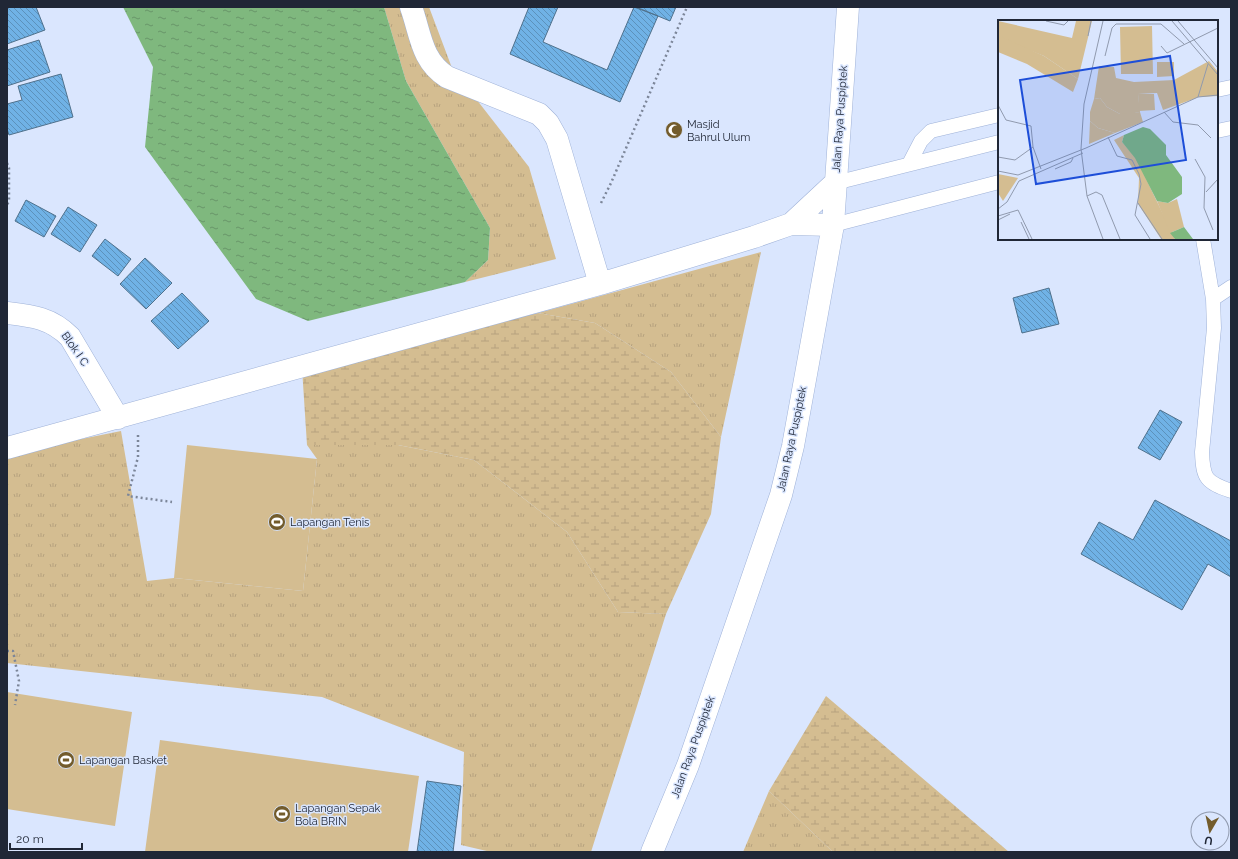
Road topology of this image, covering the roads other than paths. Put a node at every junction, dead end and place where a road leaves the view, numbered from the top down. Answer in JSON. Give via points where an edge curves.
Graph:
{"nodes":[{"id":1,"x":411,"y":7,"type":"edge"},
{"id":2,"x":848,"y":7,"type":"edge"},
{"id":3,"x":1231,"y":86,"type":"edge"},
{"id":4,"x":1218,"y":90,"type":"edge"},
{"id":5,"x":998,"y":115,"type":"edge"},
{"id":6,"x":1231,"y":128,"type":"edge"},
{"id":7,"x":1218,"y":131,"type":"edge"},
{"id":8,"x":998,"y":142,"type":"edge"},
{"id":9,"x":909,"y":164,"type":"junction"},
{"id":10,"x":998,"y":182,"type":"edge"},
{"id":11,"x":835,"y":183,"type":"junction"},
{"id":12,"x":791,"y":224,"type":"junction"},
{"id":13,"x":833,"y":225,"type":"junction"},
{"id":14,"x":1203,"y":240,"type":"edge"},
{"id":15,"x":600,"y":284,"type":"junction"},
{"id":16,"x":1231,"y":287,"type":"edge"},
{"id":17,"x":1213,"y":299,"type":"junction"},
{"id":18,"x":7,"y":313,"type":"edge"},
{"id":19,"x":128,"y":415,"type":"junction"},
{"id":20,"x":7,"y":448,"type":"edge"},
{"id":21,"x":1231,"y":491,"type":"edge"},
{"id":22,"x":652,"y":852,"type":"edge"}],
"edges":[{"from":1,"to":15,"type":"street","via":[[428,60],[437,71],[539,114],[548,123],[557,139]]},
{"from":2,"to":11,"type":"street","name":"Jalan Raya Puspiptek"},
{"from":3,"to":4,"type":"lane"},
{"from":5,"to":9,"type":"lane","via":[[930,131],[921,141]]},
{"from":6,"to":7,"type":"lane"},
{"from":8,"to":9,"type":"lane"},
{"from":9,"to":11,"type":"lane"},
{"from":10,"to":13,"type":"lane"},
{"from":11,"to":12,"type":"street"},
{"from":11,"to":13,"type":"street","name":"Jalan Raya Puspiptek"},
{"from":12,"to":13,"type":"street"},
{"from":12,"to":15,"type":"street"},
{"from":13,"to":22,"type":"street","name":"Jalan Raya Puspiptek","via":[[793,446],[781,495],[688,765]]},
{"from":14,"to":17,"type":"lane"},
{"from":15,"to":19,"type":"street"},
{"from":16,"to":17,"type":"lane"},
{"from":17,"to":21,"type":"lane","via":[[1214,328],[1202,469],[1214,485]]},
{"from":18,"to":19,"type":"street","name":"Blok I C","via":[[45,320],[59,326]]},
{"from":19,"to":20,"type":"street"}]}
